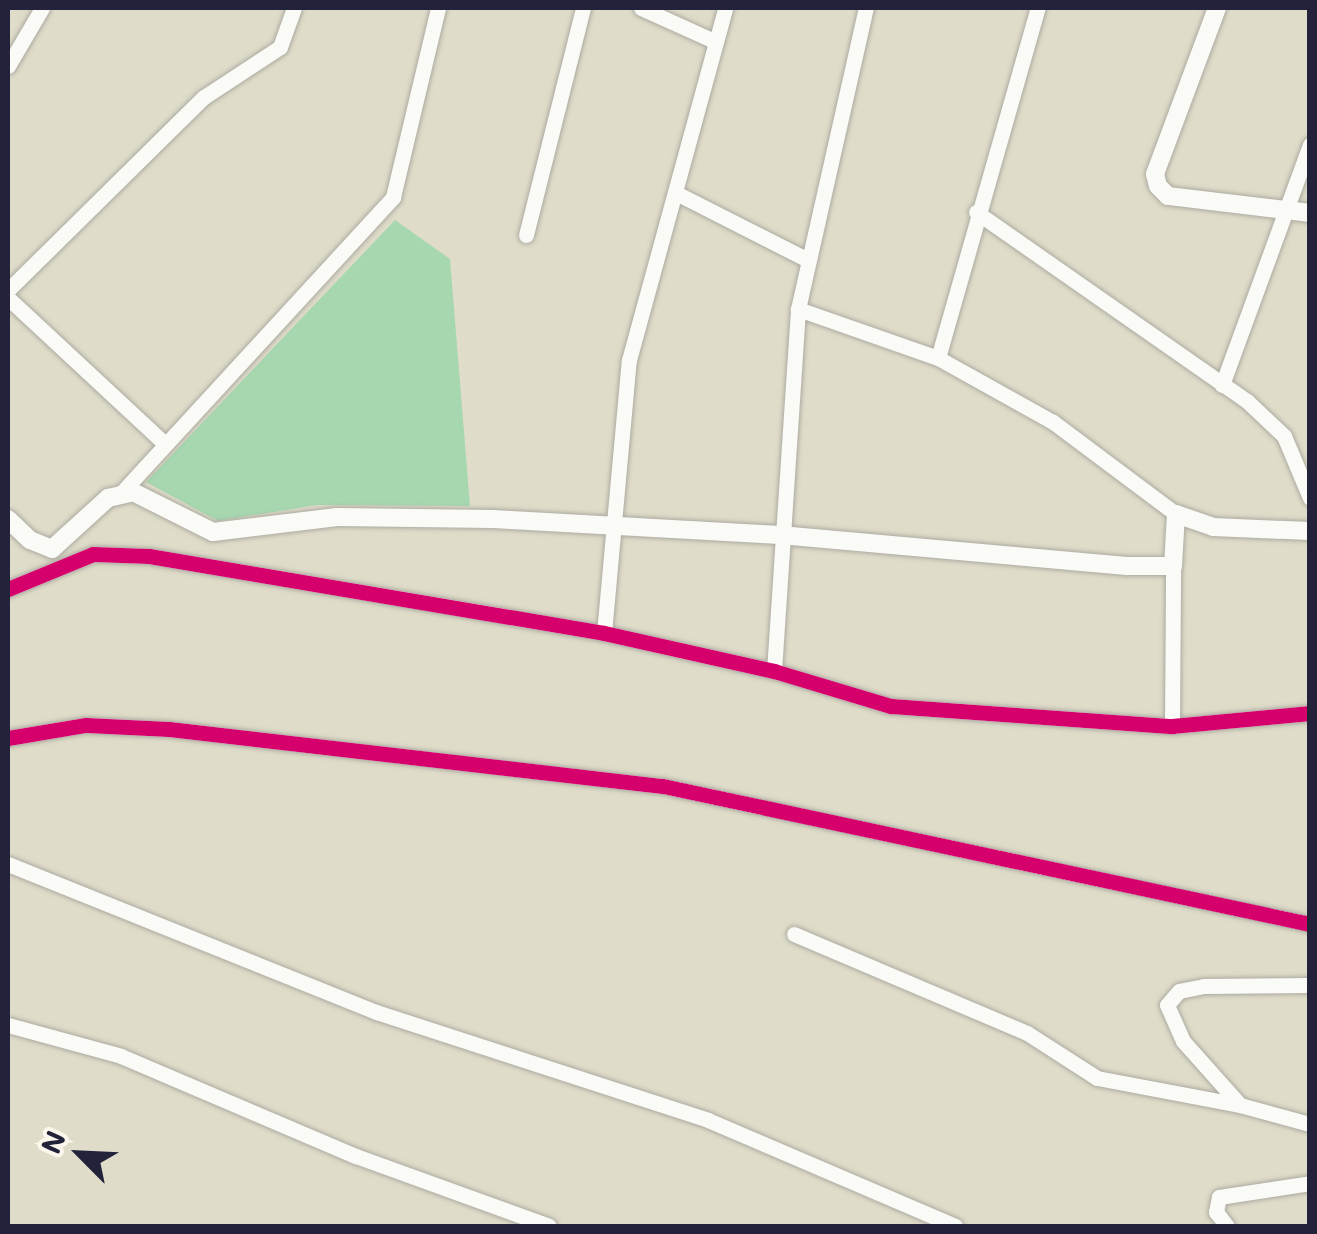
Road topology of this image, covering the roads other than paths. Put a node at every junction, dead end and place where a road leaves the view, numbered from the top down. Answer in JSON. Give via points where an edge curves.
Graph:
{"nodes":[{"id":1,"x":42,"y":8,"type":"edge"},
{"id":2,"x":294,"y":8,"type":"edge"},
{"id":3,"x":438,"y":8,"type":"edge"},
{"id":4,"x":583,"y":8,"type":"edge"},
{"id":5,"x":641,"y":8,"type":"edge"},
{"id":6,"x":725,"y":8,"type":"edge"},
{"id":7,"x":866,"y":8,"type":"edge"},
{"id":8,"x":1038,"y":8,"type":"edge"},
{"id":9,"x":1217,"y":8,"type":"edge"},
{"id":10,"x":714,"y":42,"type":"junction"},
{"id":11,"x":8,"y":66,"type":"edge"},
{"id":12,"x":1310,"y":145,"type":"edge"},
{"id":13,"x":676,"y":192,"type":"junction"},
{"id":14,"x":1287,"y":210,"type":"junction"},
{"id":15,"x":976,"y":212,"type":"junction"},
{"id":16,"x":1310,"y":213,"type":"edge"},
{"id":17,"x":526,"y":235,"type":"dead end"},
{"id":18,"x":806,"y":259,"type":"junction"},
{"id":19,"x":8,"y":294,"type":"edge"},
{"id":20,"x":798,"y":309,"type":"junction"},
{"id":21,"x":938,"y":358,"type":"junction"},
{"id":22,"x":1222,"y":385,"type":"junction"},
{"id":23,"x":162,"y":441,"type":"junction"},
{"id":24,"x":122,"y":492,"type":"junction"},
{"id":25,"x":1310,"y":498,"type":"edge"},
{"id":26,"x":1176,"y":514,"type":"junction"},
{"id":27,"x":8,"y":518,"type":"edge"},
{"id":28,"x":614,"y":526,"type":"junction"},
{"id":29,"x":1310,"y":531,"type":"edge"},
{"id":30,"x":780,"y":535,"type":"junction"},
{"id":31,"x":66,"y":552,"type":"junction"},
{"id":32,"x":1173,"y":566,"type":"junction"},
{"id":33,"x":8,"y":589,"type":"edge"},
{"id":34,"x":604,"y":633,"type":"junction"},
{"id":35,"x":774,"y":671,"type":"junction"},
{"id":36,"x":1310,"y":713,"type":"edge"},
{"id":37,"x":1172,"y":726,"type":"junction"},
{"id":38,"x":8,"y":738,"type":"edge"},
{"id":39,"x":8,"y":864,"type":"edge"},
{"id":40,"x":1310,"y":924,"type":"edge"},
{"id":41,"x":794,"y":934,"type":"dead end"},
{"id":42,"x":1310,"y":985,"type":"edge"},
{"id":43,"x":8,"y":1026,"type":"edge"},
{"id":44,"x":1240,"y":1105,"type":"junction"},
{"id":45,"x":1310,"y":1124,"type":"edge"},
{"id":46,"x":1310,"y":1183,"type":"edge"},
{"id":47,"x":549,"y":1226,"type":"edge"},
{"id":48,"x":955,"y":1226,"type":"edge"},
{"id":49,"x":1228,"y":1226,"type":"edge"}],
"edges":[{"from":1,"to":11,"type":"street"},
{"from":2,"to":19,"type":"street","via":[[280,47],[204,97]]},
{"from":3,"to":23,"type":"street","via":[[394,196],[270,338]]},
{"from":4,"to":17,"type":"street"},
{"from":5,"to":10,"type":"street"},
{"from":6,"to":10,"type":"street"},
{"from":7,"to":18,"type":"street"},
{"from":8,"to":15,"type":"street"},
{"from":9,"to":14,"type":"street","via":[[1155,174],[1158,186],[1168,196]]},
{"from":10,"to":13,"type":"street"},
{"from":12,"to":14,"type":"street"},
{"from":13,"to":18,"type":"street"},
{"from":13,"to":28,"type":"street","via":[[629,360]]},
{"from":14,"to":16,"type":"street"},
{"from":14,"to":22,"type":"street"},
{"from":15,"to":21,"type":"street"},
{"from":15,"to":22,"type":"street"},
{"from":18,"to":20,"type":"street"},
{"from":19,"to":23,"type":"street"},
{"from":20,"to":21,"type":"street"},
{"from":20,"to":30,"type":"street"},
{"from":21,"to":26,"type":"street","via":[[1053,422]]},
{"from":22,"to":25,"type":"street","via":[[1284,436]]},
{"from":23,"to":24,"type":"street"},
{"from":24,"to":28,"type":"street","via":[[213,532],[337,517]]},
{"from":24,"to":31,"type":"street"},
{"from":26,"to":29,"type":"street","via":[[1212,527]]},
{"from":26,"to":32,"type":"street"},
{"from":27,"to":31,"type":"street","via":[[42,548]]},
{"from":28,"to":30,"type":"street"},
{"from":28,"to":34,"type":"street"},
{"from":30,"to":32,"type":"street"},
{"from":30,"to":35,"type":"street"},
{"from":31,"to":33,"type":"street"},
{"from":31,"to":34,"type":"street","via":[[148,556]]},
{"from":32,"to":37,"type":"street"},
{"from":34,"to":35,"type":"street"},
{"from":35,"to":37,"type":"street","via":[[890,706]]},
{"from":36,"to":37,"type":"street"},
{"from":38,"to":40,"type":"street","via":[[86,724],[170,729],[663,786]]},
{"from":39,"to":48,"type":"street","via":[[376,1012],[708,1120]]},
{"from":41,"to":44,"type":"street","via":[[1027,1033],[1098,1078]]},
{"from":42,"to":44,"type":"street","via":[[1204,986],[1179,991],[1167,1005],[1184,1041]]},
{"from":43,"to":47,"type":"street","via":[[122,1056],[356,1156]]},
{"from":44,"to":45,"type":"street"},
{"from":46,"to":49,"type":"street","via":[[1219,1197],[1216,1212]]}]}
